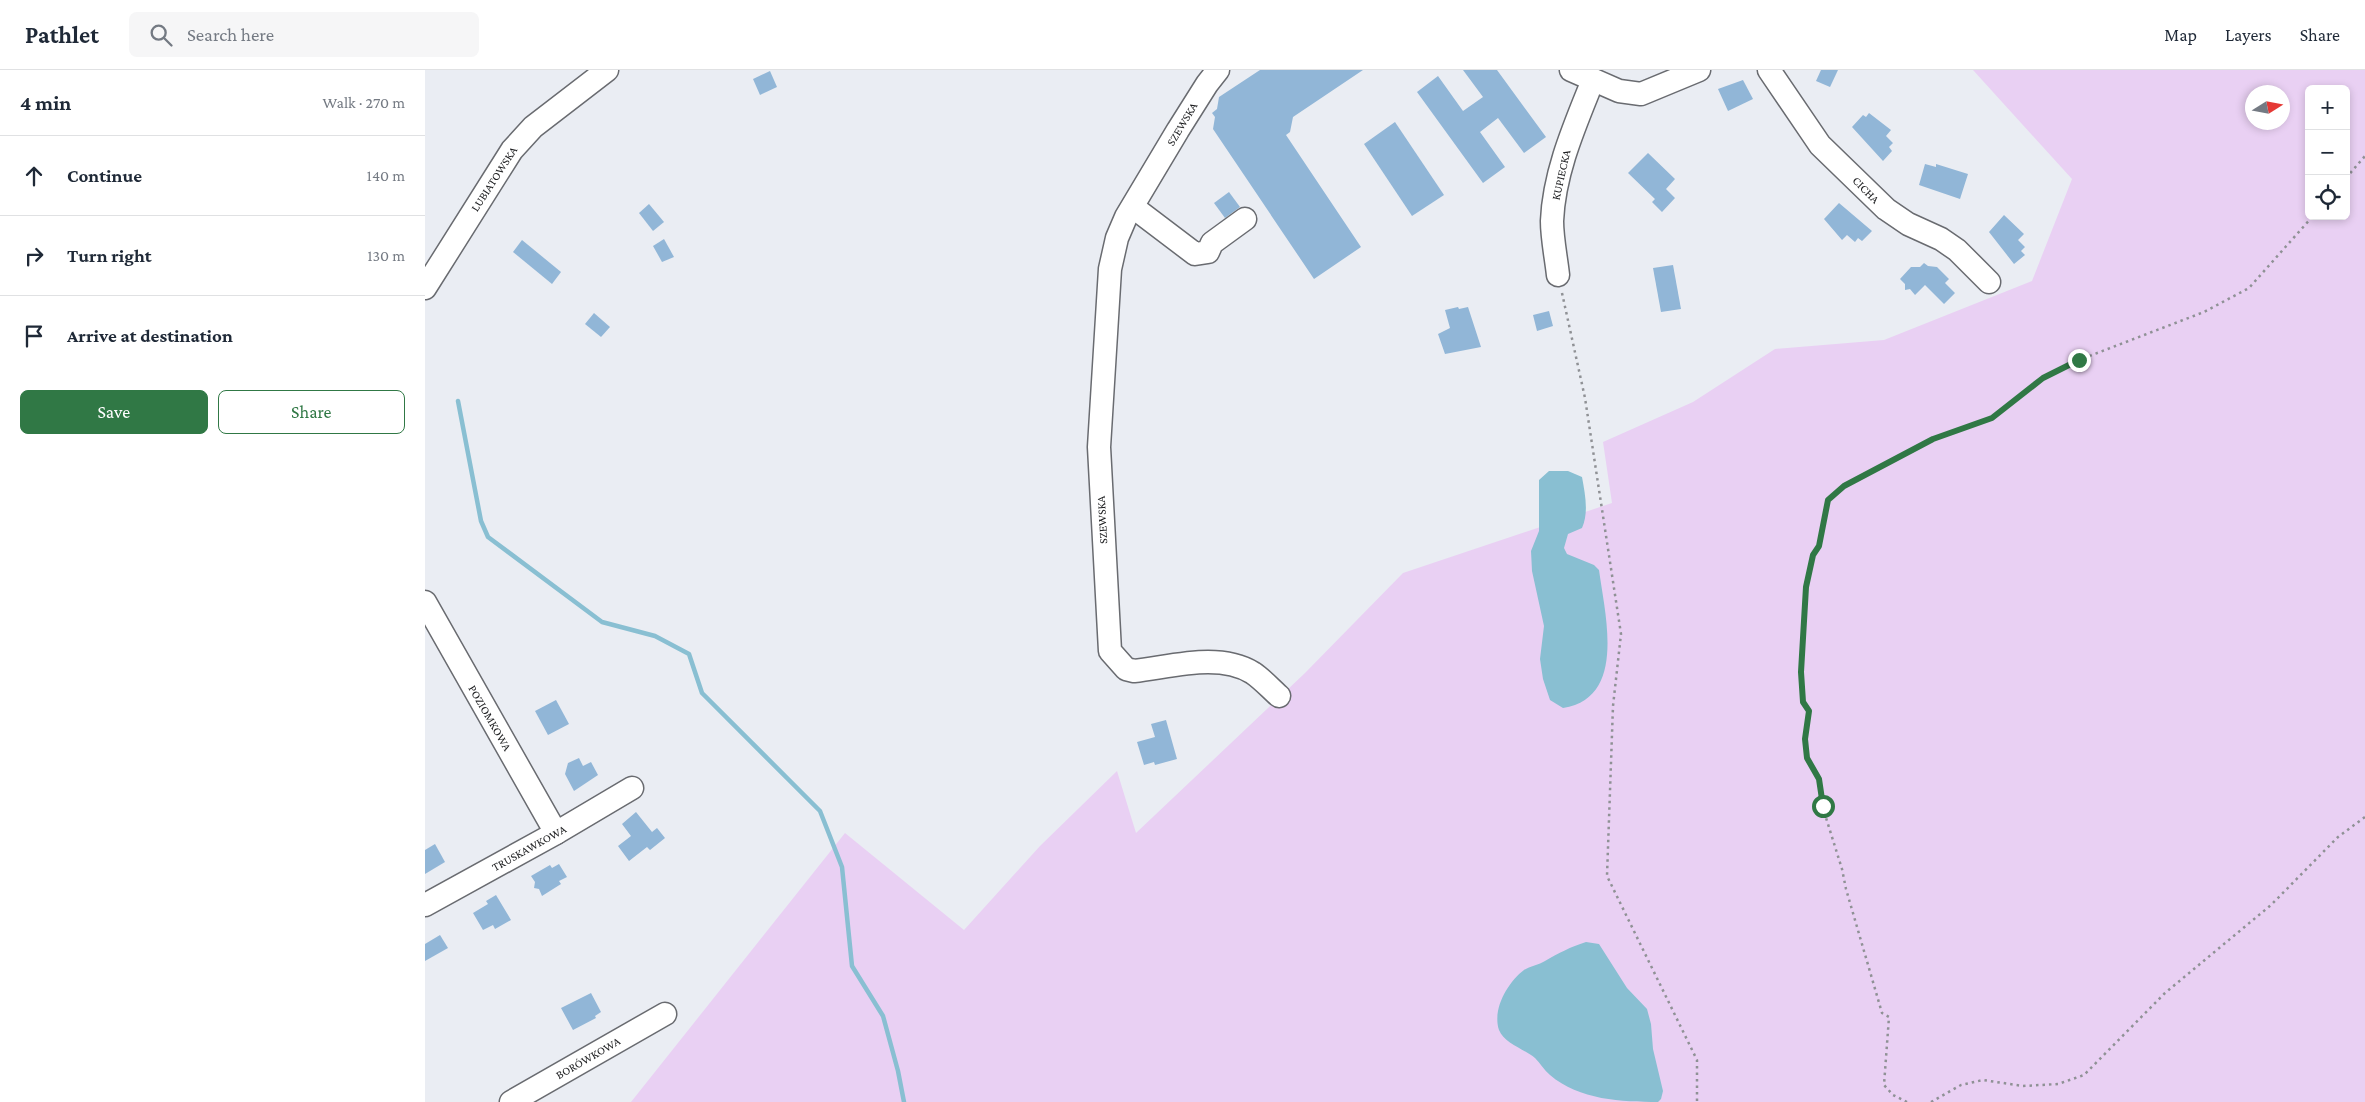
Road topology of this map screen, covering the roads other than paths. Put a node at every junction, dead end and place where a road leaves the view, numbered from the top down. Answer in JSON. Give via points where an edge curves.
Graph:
{"nodes":[{"id":1,"x":607,"y":70,"type":"edge"},
{"id":2,"x":1218,"y":70,"type":"edge"},
{"id":3,"x":1699,"y":70,"type":"edge"},
{"id":4,"x":1769,"y":70,"type":"edge"},
{"id":5,"x":1581,"y":73,"type":"edge"},
{"id":6,"x":1133,"y":207,"type":"junction"},
{"id":7,"x":1245,"y":219,"type":"dead end"},
{"id":8,"x":1558,"y":275,"type":"road end"},
{"id":9,"x":1989,"y":282,"type":"dead end"},
{"id":10,"x":425,"y":288,"type":"edge"},
{"id":11,"x":425,"y":602,"type":"edge"},
{"id":12,"x":1279,"y":696,"type":"dead end"},
{"id":13,"x":632,"y":788,"type":"dead end"},
{"id":14,"x":556,"y":834,"type":"junction"},
{"id":15,"x":425,"y":905,"type":"edge"},
{"id":16,"x":665,"y":1014,"type":"dead end"},
{"id":17,"x":511,"y":1102,"type":"edge"}],
"edges":[{"from":1,"to":10,"type":"street","name":"LUBIATOWSKA","via":[[533,127],[511,150]]},
{"from":2,"to":6,"type":"street","name":"SZEWSKA"},
{"from":3,"to":5,"type":"street","via":[[1641,94],[1619,91]]},
{"from":4,"to":9,"type":"street","name":"CICHA","via":[[1820,145],[1886,209],[1957,250]]},
{"from":5,"to":8,"type":"street","name":"KUPIECKA","via":[[1572,132],[1554,194],[1552,223]]},
{"from":6,"to":7,"type":"street","via":[[1195,254],[1208,252],[1212,243]]},
{"from":6,"to":12,"type":"street","name":"SZEWSKA","via":[[1117,238],[1110,269],[1100,428],[1099,473],[1110,651],[1126,669],[1134,671],[1207,662],[1229,665],[1251,672]]},
{"from":11,"to":14,"type":"street","name":"POZIOMKOWA"},
{"from":13,"to":14,"type":"street","name":"TRUSKAWKOWA"},
{"from":14,"to":15,"type":"street","name":"TRUSKAWKOWA"},
{"from":16,"to":17,"type":"street","name":"BORÓWKOWA"}]}
